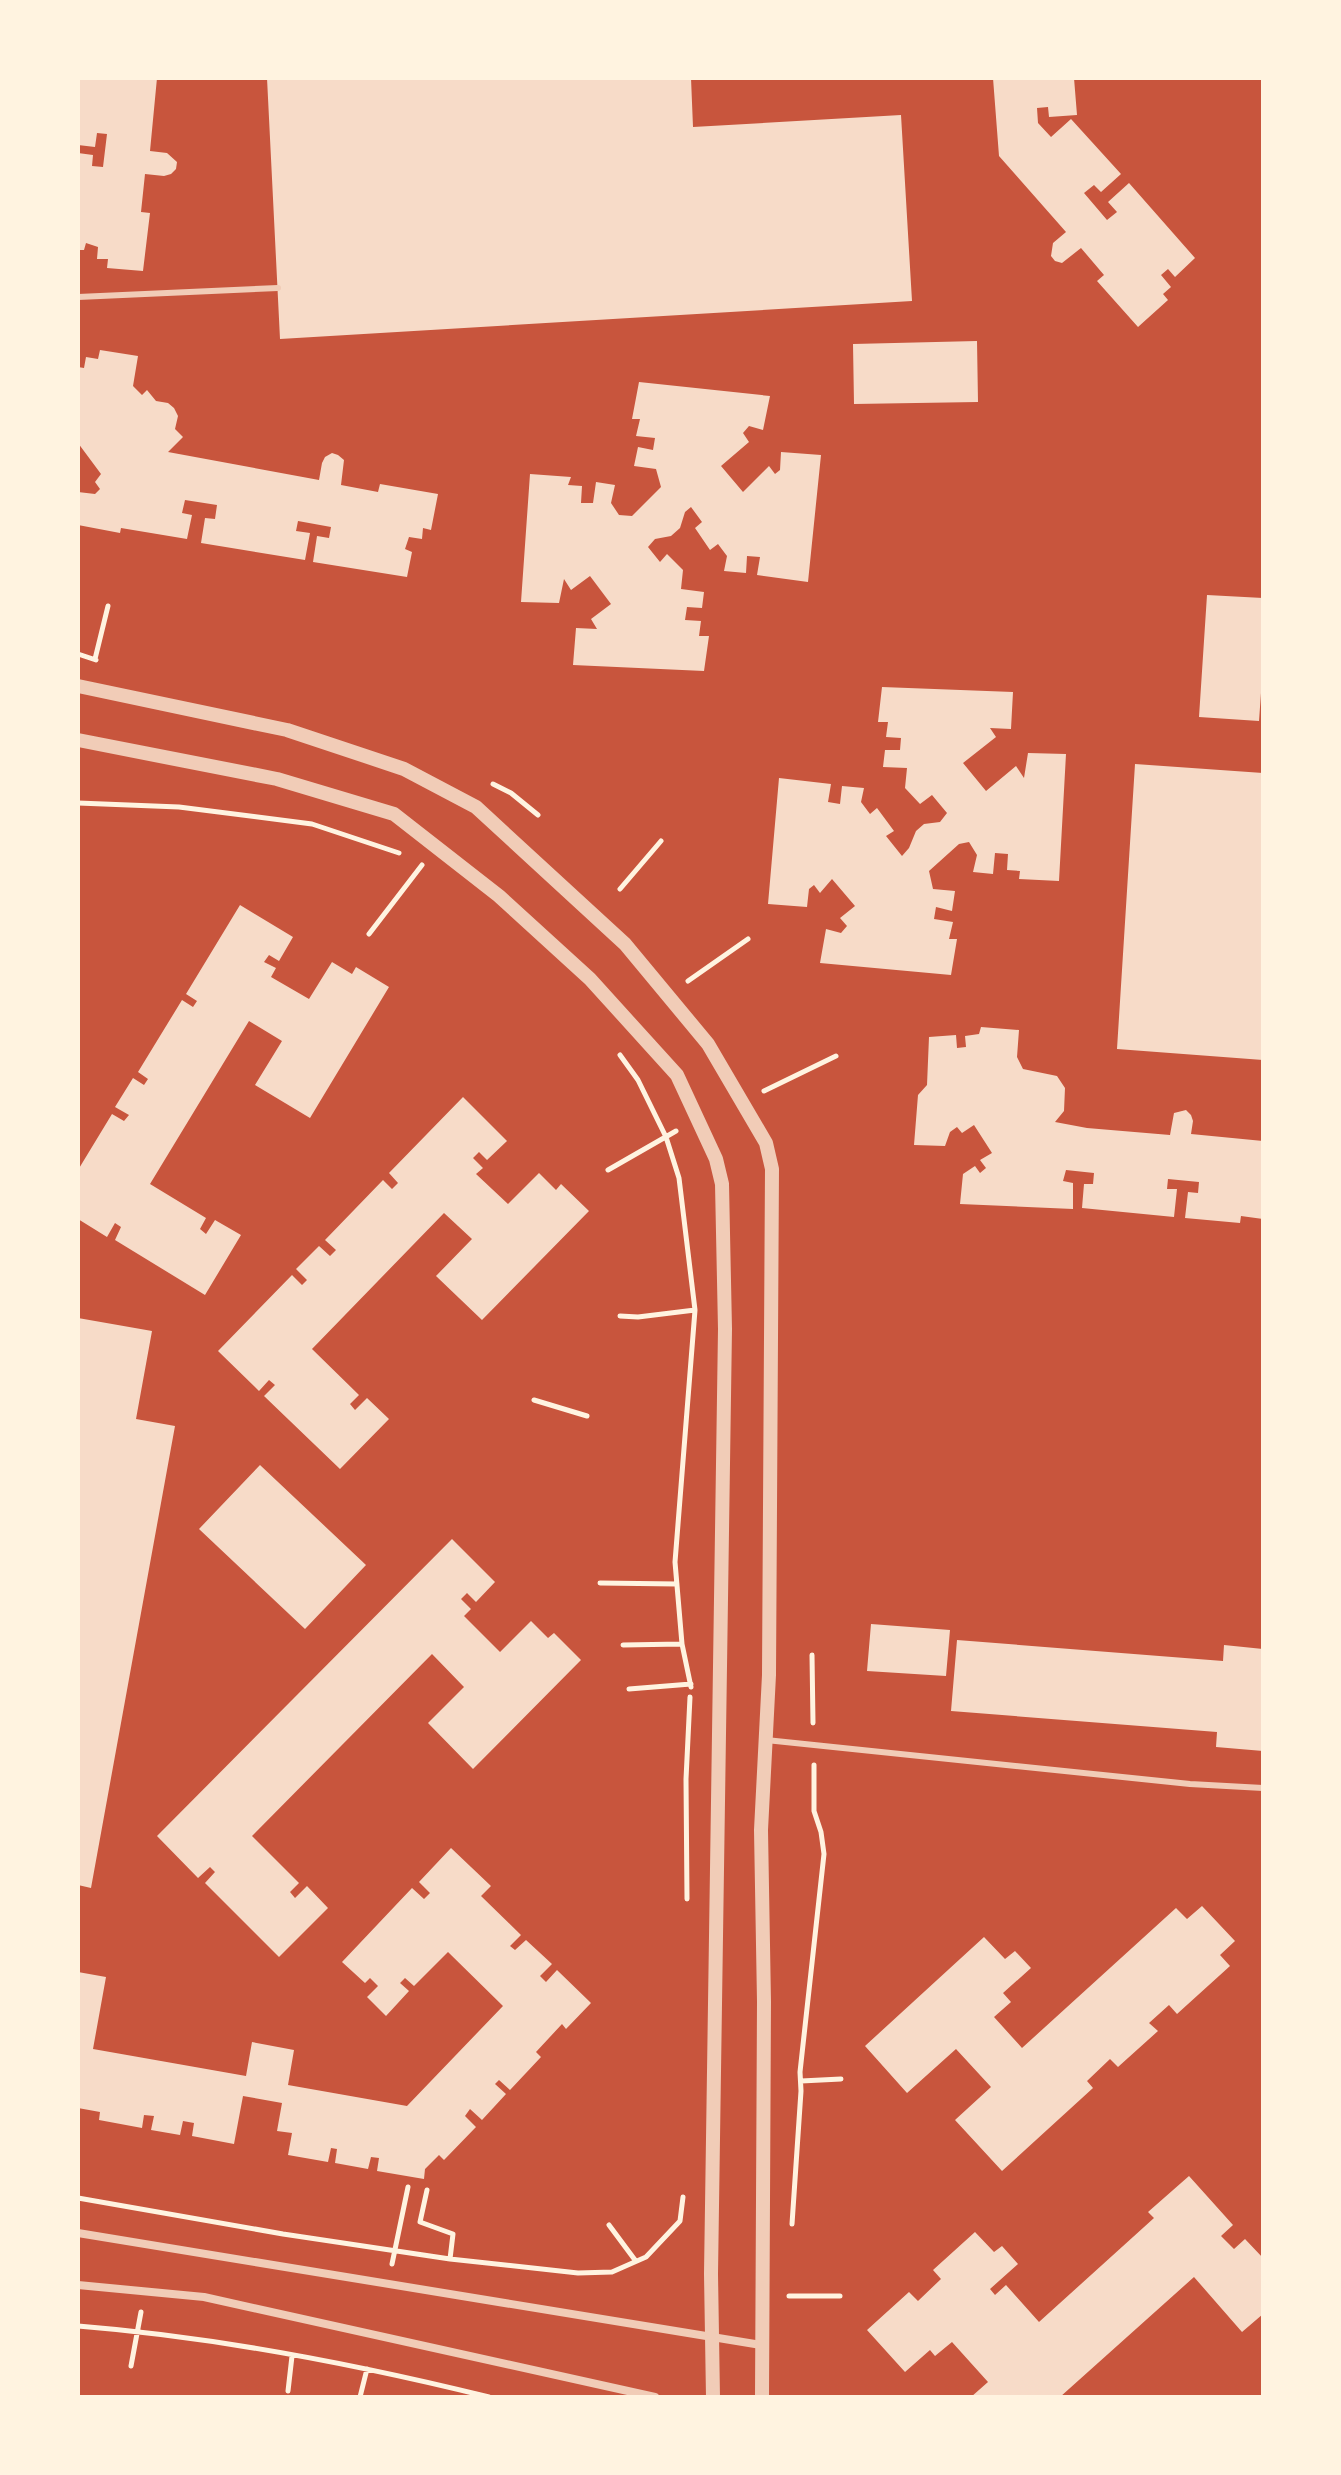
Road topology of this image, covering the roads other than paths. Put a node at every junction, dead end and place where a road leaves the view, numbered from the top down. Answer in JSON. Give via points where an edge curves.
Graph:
{"nodes":[{"id":1,"x":278,"y":288,"type":"dead end"},
{"id":2,"x":78,"y":297,"type":"edge"},
{"id":3,"x":78,"y":686,"type":"edge"},
{"id":4,"x":78,"y":740,"type":"edge"},
{"id":5,"x":766,"y":1740,"type":"junction"},
{"id":6,"x":1263,"y":1788,"type":"edge"},
{"id":7,"x":78,"y":2233,"type":"edge"},
{"id":8,"x":78,"y":2285,"type":"edge"},
{"id":9,"x":711,"y":2338,"type":"junction"},
{"id":10,"x":761,"y":2345,"type":"junction"},
{"id":11,"x":655,"y":2397,"type":"edge"},
{"id":12,"x":713,"y":2397,"type":"edge"},
{"id":13,"x":762,"y":2397,"type":"edge"}],
"edges":[{"from":1,"to":2,"type":"lane"},
{"from":3,"to":5,"type":"street","via":[[287,730],[404,769],[476,807],[625,944],[708,1044],[766,1143],[772,1169]]},
{"from":4,"to":9,"type":"street","via":[[277,779],[394,814],[499,896],[590,979],[677,1075],[716,1159],[722,1184],[725,1329]]},
{"from":5,"to":6,"type":"lane"},
{"from":5,"to":10,"type":"street","via":[[761,1830]]},
{"from":7,"to":9,"type":"street"},
{"from":8,"to":11,"type":"street","via":[[204,2297]]},
{"from":9,"to":10,"type":"street"},
{"from":9,"to":12,"type":"street"},
{"from":10,"to":13,"type":"street"}]}
